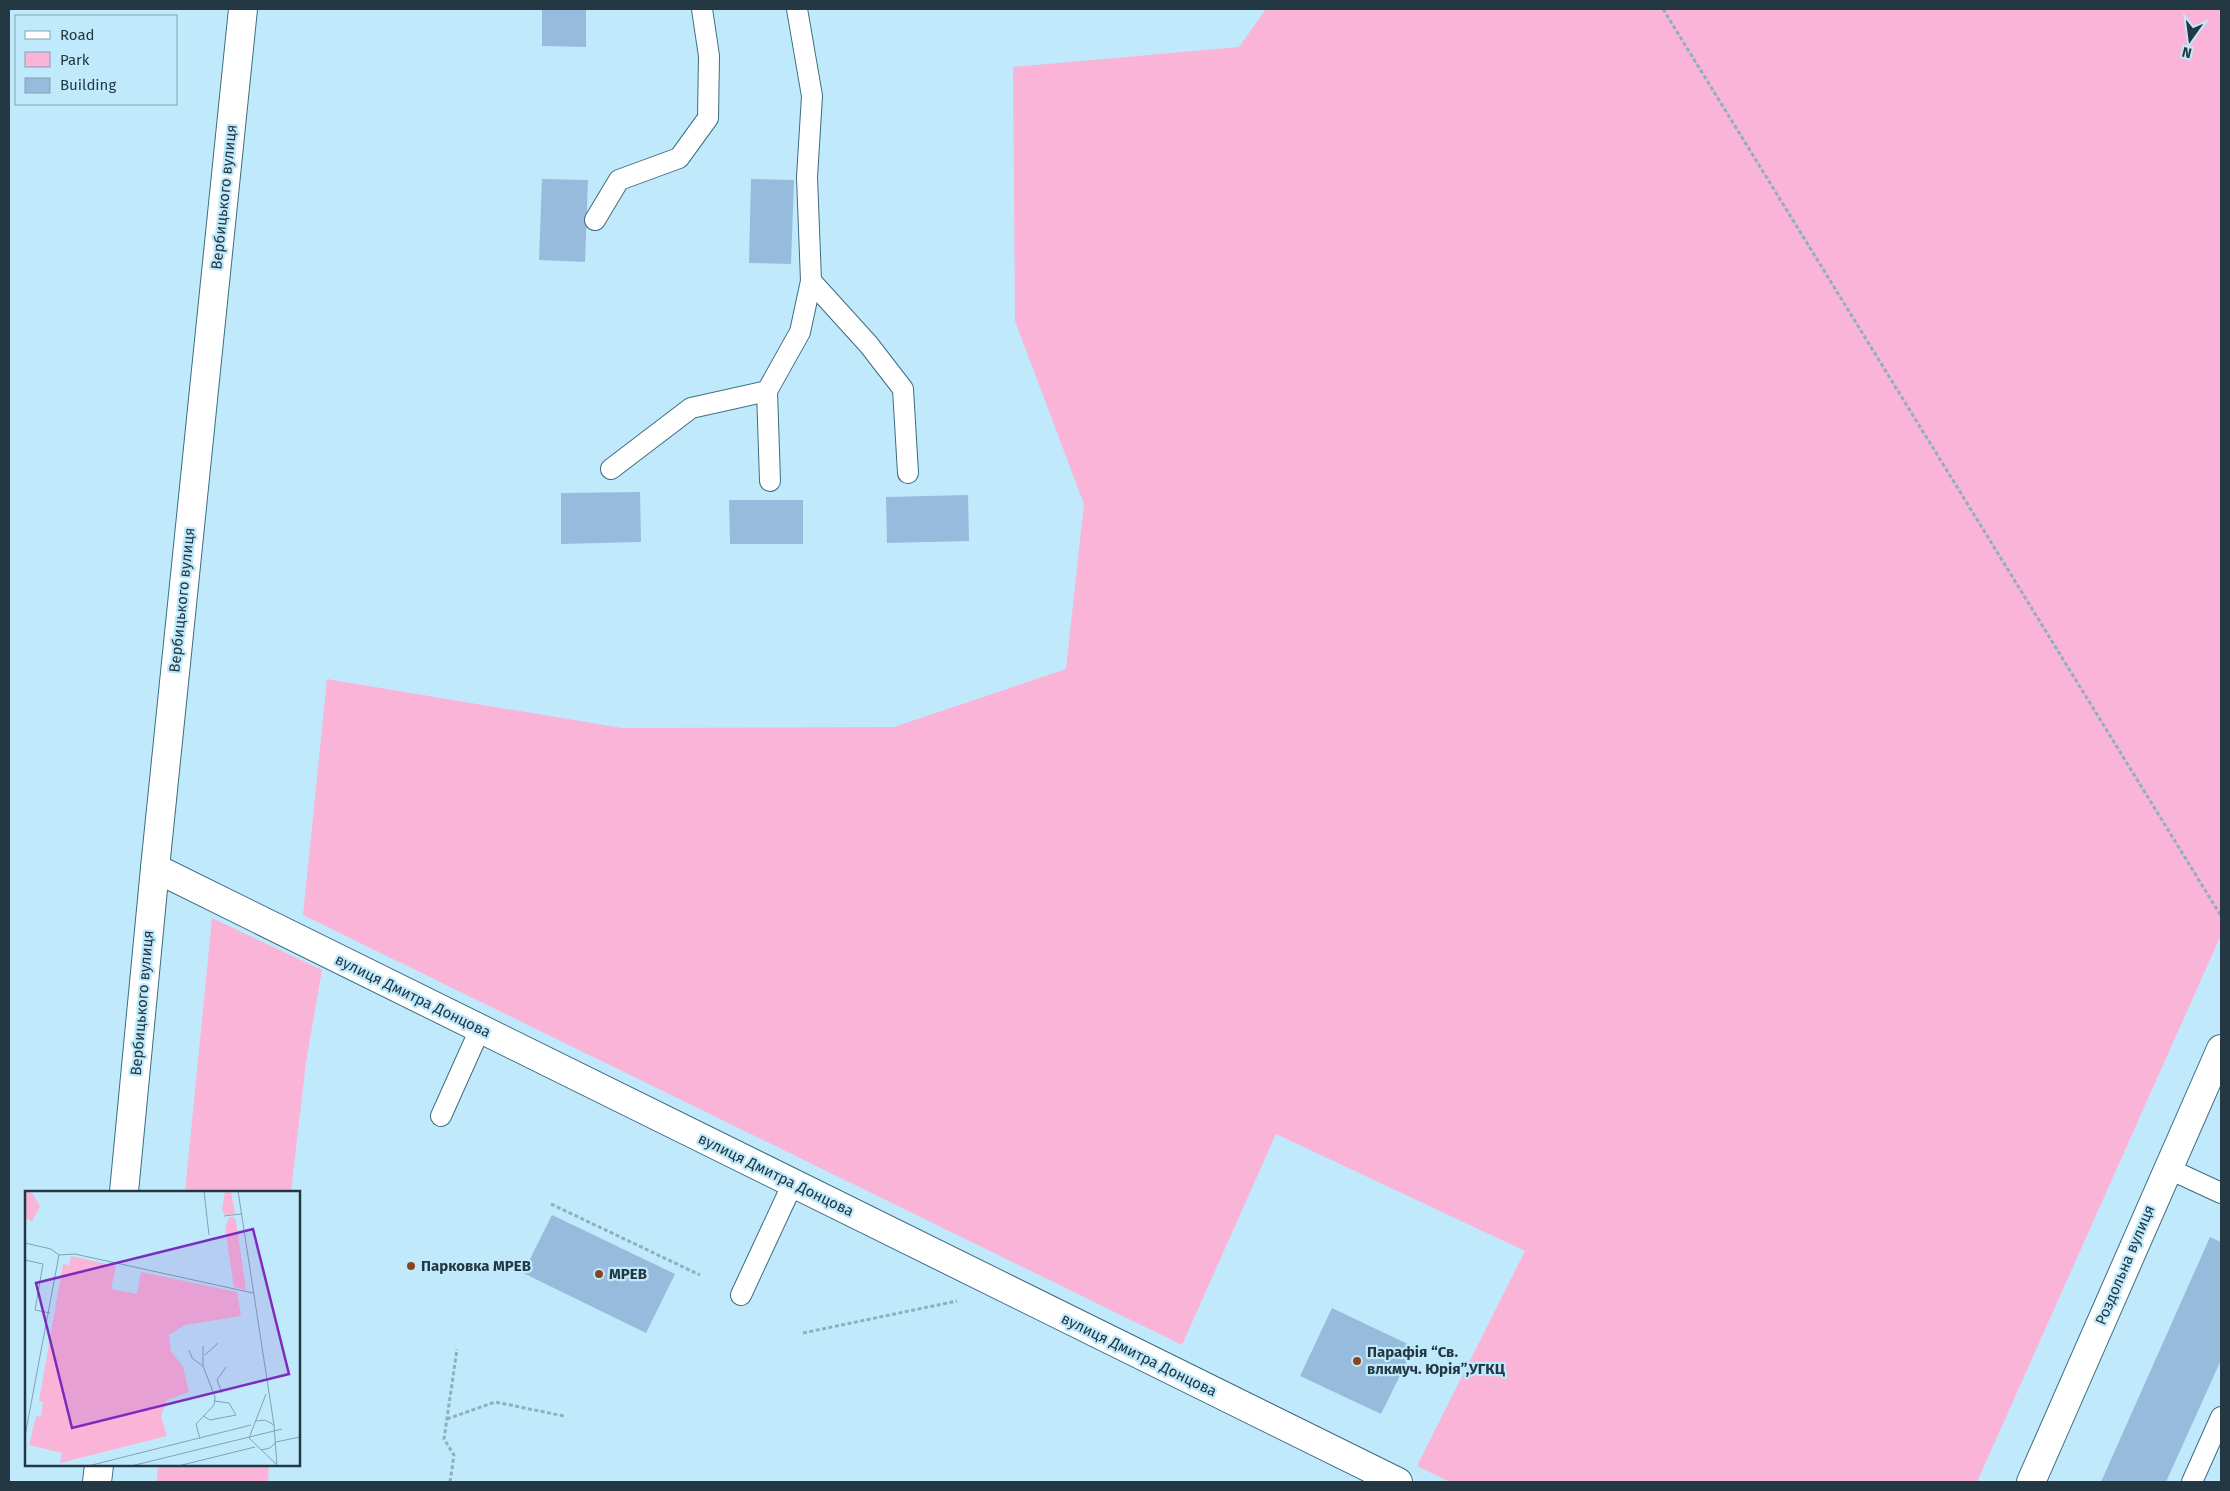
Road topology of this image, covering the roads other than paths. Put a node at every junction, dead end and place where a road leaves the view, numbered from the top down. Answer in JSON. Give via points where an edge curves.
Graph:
{"nodes":[{"id":1,"x":244,"y":9,"type":"edge"},
{"id":2,"x":702,"y":9,"type":"edge"},
{"id":3,"x":797,"y":9,"type":"edge"},
{"id":4,"x":595,"y":220,"type":"dead end"},
{"id":5,"x":811,"y":281,"type":"junction"},
{"id":6,"x":767,"y":391,"type":"junction"},
{"id":7,"x":611,"y":469,"type":"dead end"},
{"id":8,"x":908,"y":474,"type":"dead end"},
{"id":9,"x":770,"y":482,"type":"dead end"},
{"id":10,"x":155,"y":868,"type":"junction"},
{"id":11,"x":480,"y":1028,"type":"junction"},
{"id":12,"x":2221,"y":1049,"type":"edge"},
{"id":13,"x":441,"y":1116,"type":"dead end"},
{"id":14,"x":2167,"y":1168,"type":"junction"},
{"id":15,"x":793,"y":1183,"type":"junction"},
{"id":16,"x":124,"y":1191,"type":"edge"},
{"id":17,"x":2221,"y":1193,"type":"edge"},
{"id":18,"x":741,"y":1295,"type":"dead end"},
{"id":19,"x":2221,"y":1417,"type":"edge"},
{"id":20,"x":99,"y":1466,"type":"edge"},
{"id":21,"x":97,"y":1482,"type":"edge"},
{"id":22,"x":1398,"y":1482,"type":"edge"},
{"id":23,"x":2031,"y":1482,"type":"edge"},
{"id":24,"x":2192,"y":1482,"type":"edge"}],
"edges":[{"from":1,"to":10,"type":"street","name":"Вербицького вулиця"},
{"from":2,"to":4,"type":"lane","via":[[709,56],[708,118],[679,158],[619,180]]},
{"from":3,"to":5,"type":"lane","via":[[812,96],[807,177]]},
{"from":5,"to":6,"type":"lane","via":[[800,332]]},
{"from":5,"to":8,"type":"lane","via":[[869,345],[903,389]]},
{"from":6,"to":7,"type":"lane","via":[[691,408]]},
{"from":6,"to":9,"type":"lane"},
{"from":10,"to":11,"type":"street","name":"вулиця Дмитра Донцова"},
{"from":10,"to":16,"type":"street","name":"Вербицького вулиця"},
{"from":11,"to":13,"type":"lane"},
{"from":11,"to":15,"type":"street","name":"вулиця Дмитра Донцова"},
{"from":12,"to":14,"type":"street","name":"Роздольна вулиця"},
{"from":14,"to":17,"type":"lane"},
{"from":14,"to":23,"type":"street","name":"Роздольна вулиця"},
{"from":15,"to":18,"type":"lane"},
{"from":15,"to":22,"type":"street","name":"вулиця Дмитра Донцова"},
{"from":19,"to":24,"type":"lane"},
{"from":20,"to":21,"type":"street"}]}
